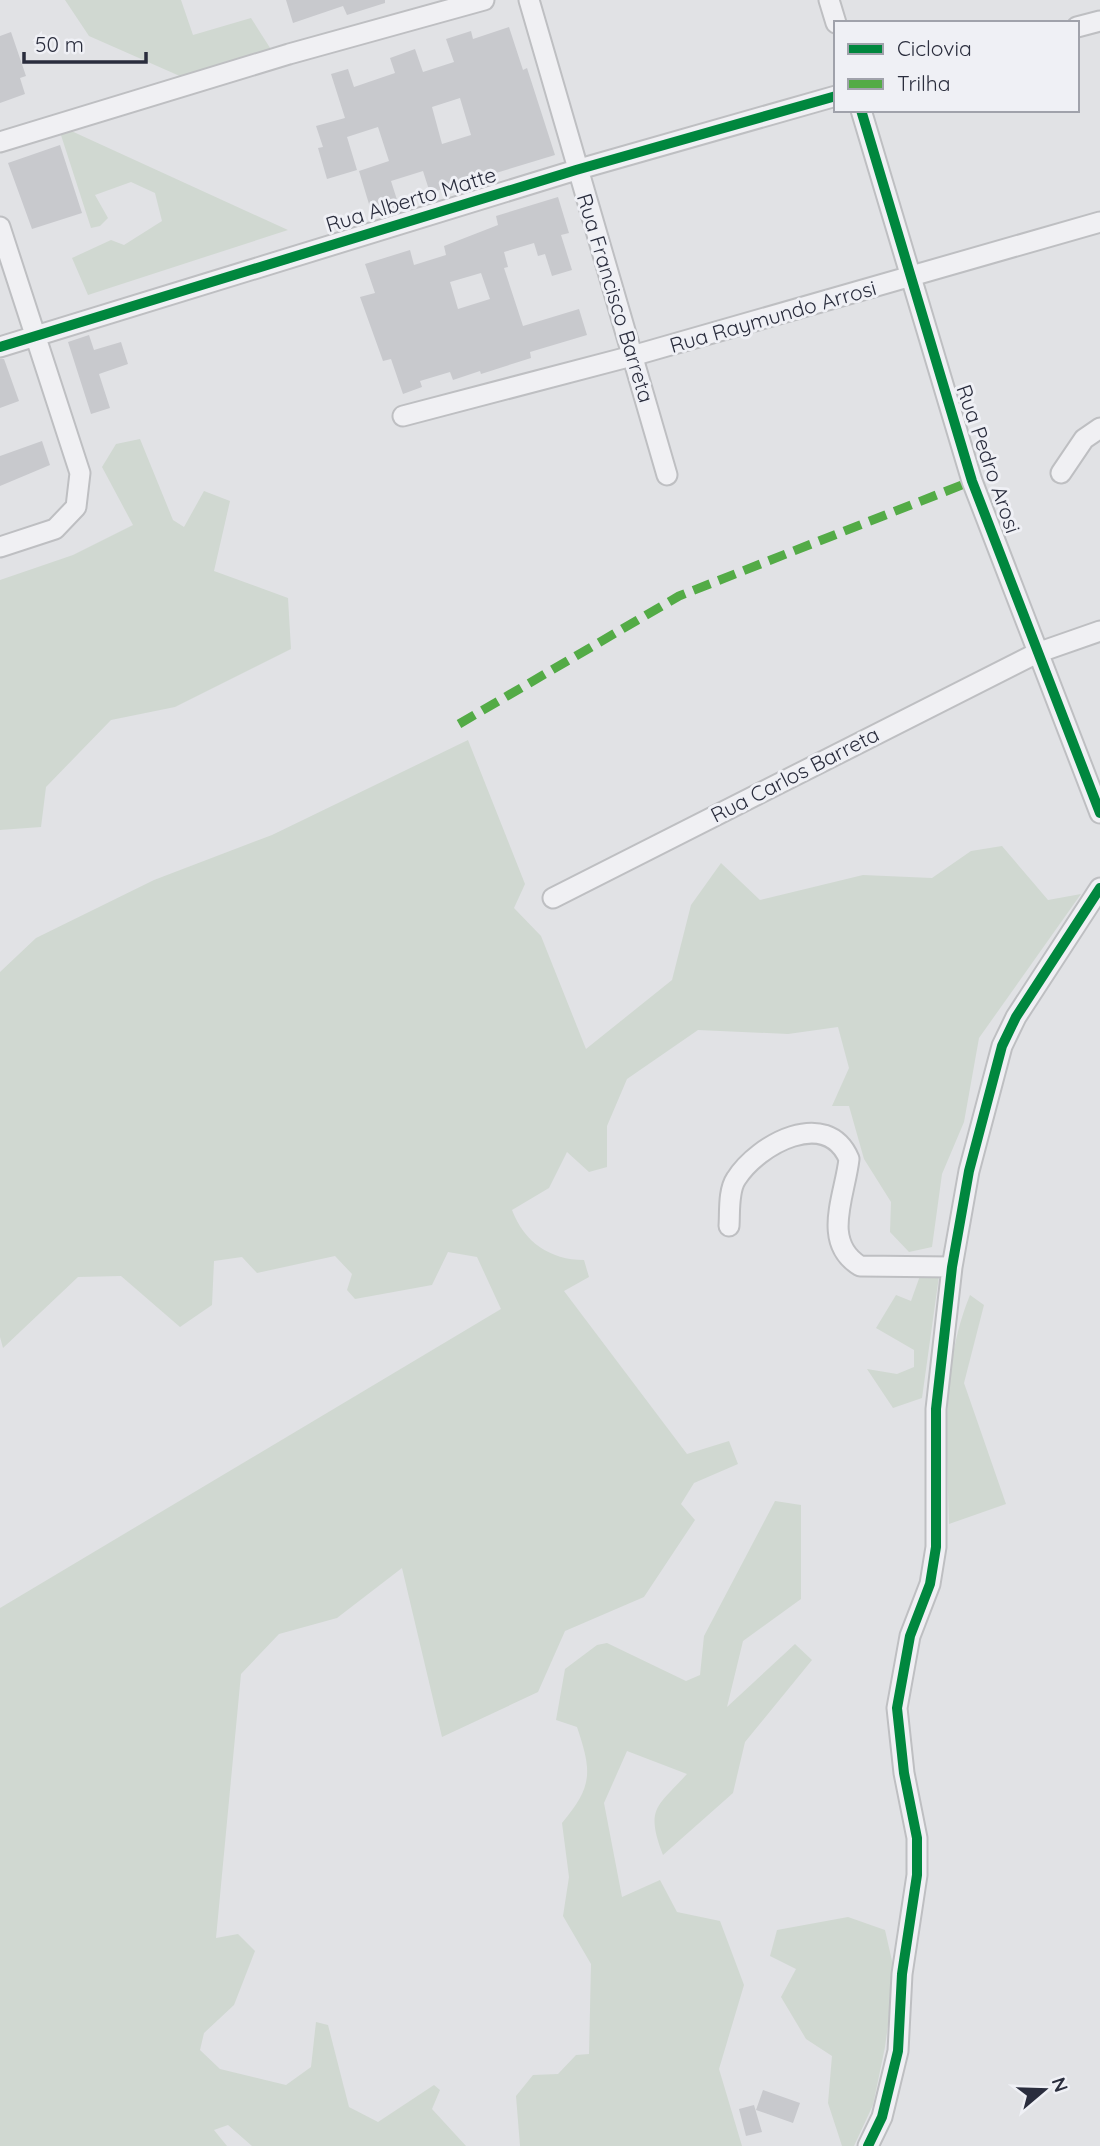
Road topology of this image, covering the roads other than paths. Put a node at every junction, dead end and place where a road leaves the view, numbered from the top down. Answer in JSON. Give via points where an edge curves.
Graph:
{"nodes":[{"id":1,"x":484,"y":0,"type":"edge"},
{"id":2,"x":529,"y":0,"type":"edge"},
{"id":3,"x":829,"y":0,"type":"edge"},
{"id":4,"x":835,"y":21,"type":"edge"},
{"id":5,"x":1100,"y":21,"type":"edge"},
{"id":6,"x":1079,"y":26,"type":"edge"},
{"id":7,"x":834,"y":97,"type":"edge"},
{"id":8,"x":862,"y":112,"type":"edge"},
{"id":9,"x":0,"y":142,"type":"edge"},
{"id":10,"x":576,"y":170,"type":"junction"},
{"id":11,"x":1100,"y":222,"type":"edge"},
{"id":12,"x":0,"y":227,"type":"edge"},
{"id":13,"x":909,"y":279,"type":"junction"},
{"id":14,"x":33,"y":336,"type":"junction"},
{"id":15,"x":0,"y":347,"type":"edge"},
{"id":16,"x":632,"y":356,"type":"junction"},
{"id":17,"x":403,"y":416,"type":"dead end"},
{"id":18,"x":1100,"y":428,"type":"edge"},
{"id":19,"x":1061,"y":473,"type":"dead end"},
{"id":20,"x":667,"y":475,"type":"dead end"},
{"id":21,"x":0,"y":547,"type":"edge"},
{"id":22,"x":1100,"y":631,"type":"edge"},
{"id":23,"x":1037,"y":653,"type":"junction"},
{"id":24,"x":1099,"y":806,"type":"edge"},
{"id":25,"x":1100,"y":888,"type":"edge"},
{"id":26,"x":553,"y":898,"type":"dead end"},
{"id":27,"x":729,"y":1226,"type":"dead end"},
{"id":28,"x":952,"y":1267,"type":"junction"},
{"id":29,"x":868,"y":2146,"type":"edge"}],
"edges":[{"from":1,"to":9,"type":"street"},
{"from":2,"to":10,"type":"street","name":"Rua Francisco Barreta"},
{"from":3,"to":4,"type":"street"},
{"from":5,"to":6,"type":"street"},
{"from":7,"to":10,"type":"street","name":"Rua Alberto Matte"},
{"from":8,"to":13,"type":"street","name":"Rua Pedro Arosi"},
{"from":10,"to":14,"type":"street","name":"Rua Alberto Matte"},
{"from":10,"to":16,"type":"street","name":"Rua Francisco Barreta"},
{"from":11,"to":13,"type":"street","name":"Rua Raymundo Arrosi"},
{"from":12,"to":14,"type":"street"},
{"from":13,"to":16,"type":"street","name":"Rua Raymundo Arrosi"},
{"from":13,"to":23,"type":"street","name":"Rua Pedro Arosi","via":[[972,481]]},
{"from":14,"to":15,"type":"street","name":"Rua Alberto Matte"},
{"from":14,"to":21,"type":"street","via":[[80,473],[76,507],[55,529]]},
{"from":16,"to":17,"type":"street","name":"Rua Raymundo Arrosi"},
{"from":16,"to":20,"type":"street","name":"Rua Francisco Barreta"},
{"from":18,"to":19,"type":"street","via":[[1084,439]]},
{"from":22,"to":23,"type":"street","name":"Rua Carlos Barreta"},
{"from":23,"to":24,"type":"street","name":"Rua Pedro Arosi"},
{"from":23,"to":26,"type":"street","name":"Rua Carlos Barreta"},
{"from":25,"to":28,"type":"street","via":[[1002,1046],[969,1171]]},
{"from":27,"to":28,"type":"street","via":[[735,1180],[748,1164],[784,1140],[805,1132],[822,1132],[838,1140],[849,1159],[837,1239],[847,1259],[860,1266]]},
{"from":28,"to":29,"type":"street","via":[[936,1409],[936,1547],[930,1584],[910,1636],[897,1708],[917,1838],[917,1875],[902,1974],[898,2051],[882,2117]]}]}
